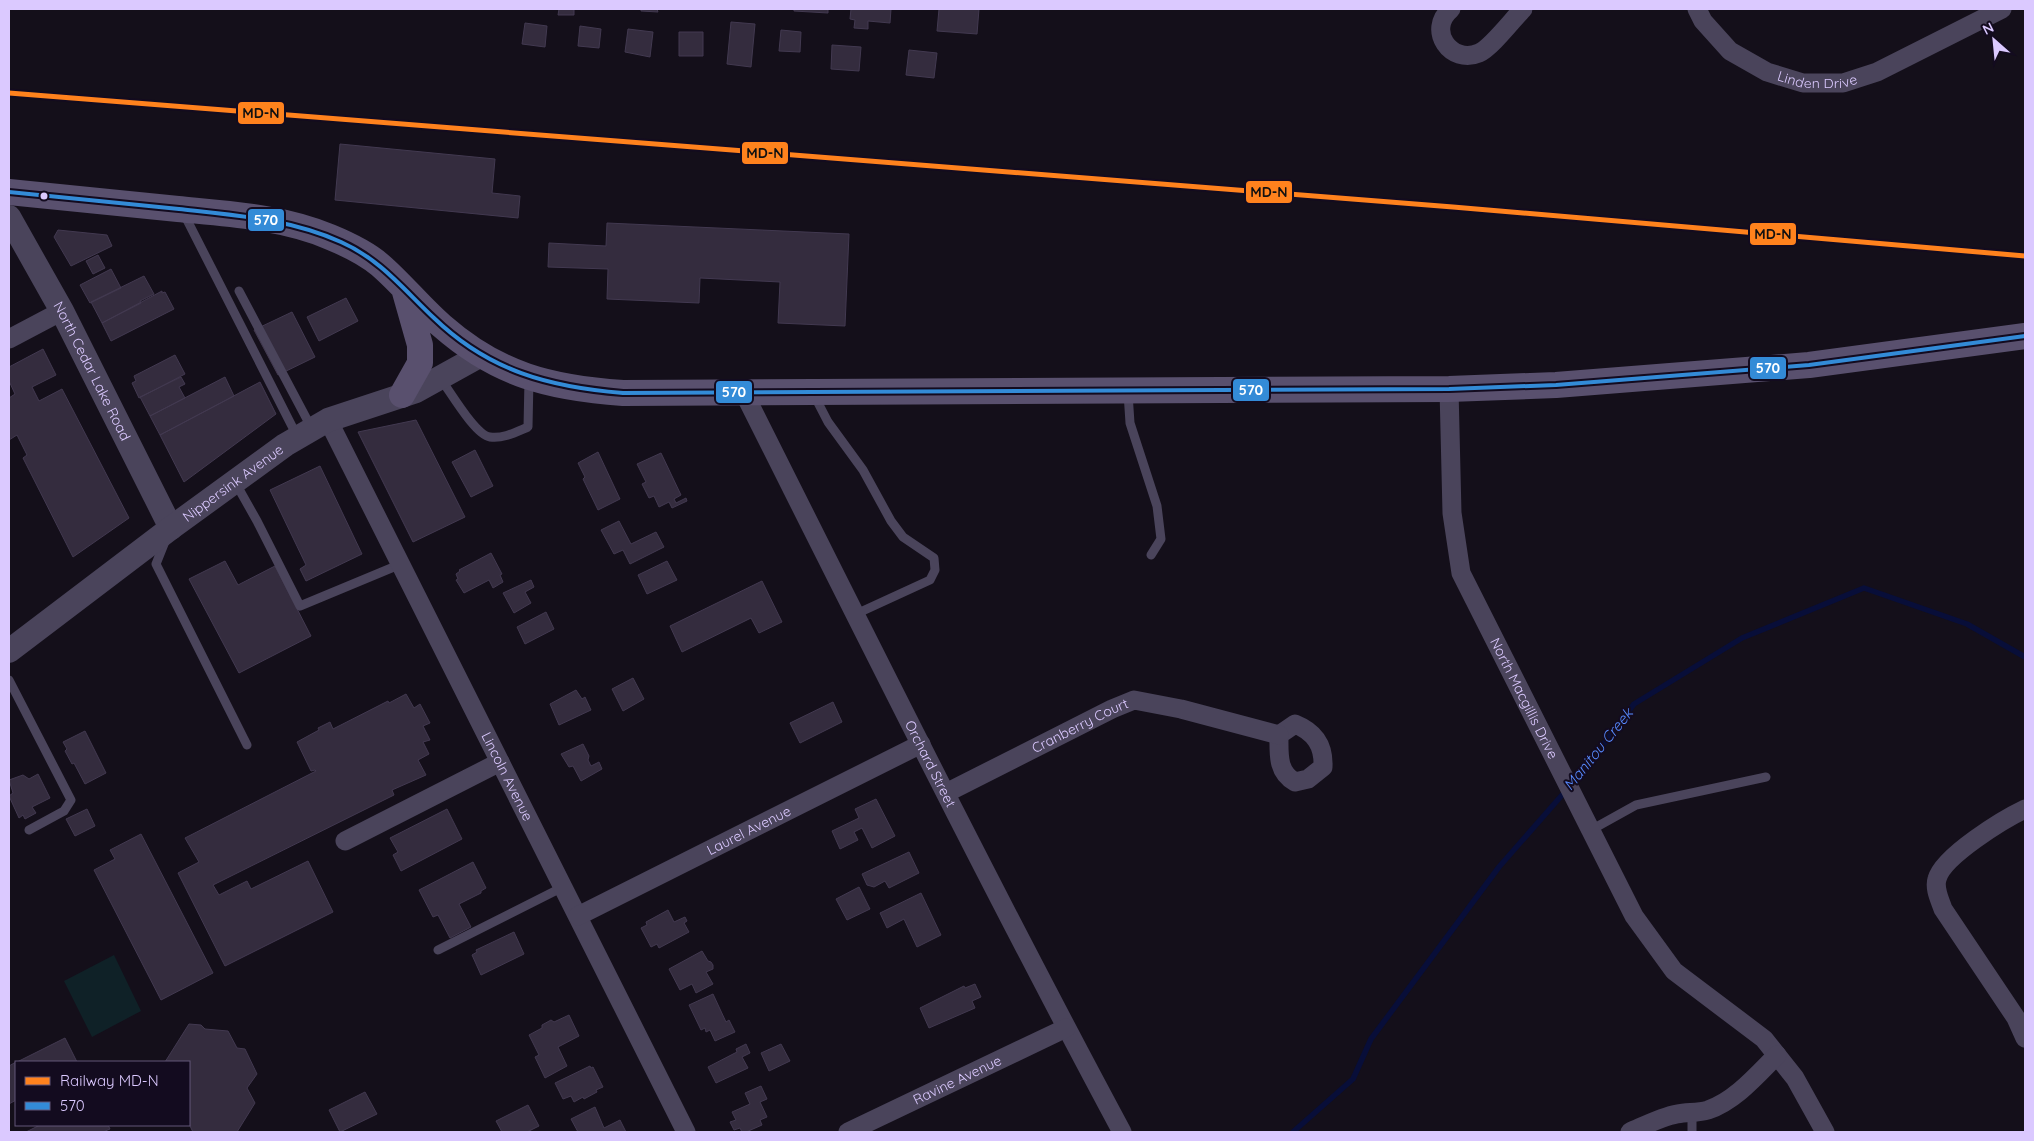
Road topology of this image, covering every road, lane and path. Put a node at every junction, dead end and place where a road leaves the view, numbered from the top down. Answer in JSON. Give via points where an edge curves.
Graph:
{"nodes":[{"id":1,"x":1451,"y":9,"type":"edge"},
{"id":2,"x":1523,"y":9,"type":"edge"},
{"id":3,"x":1697,"y":9,"type":"edge"},
{"id":4,"x":2002,"y":9,"type":"edge"},
{"id":5,"x":9,"y":192,"type":"edge"},
{"id":6,"x":181,"y":209,"type":"junction"},
{"id":7,"x":9,"y":217,"type":"edge"},
{"id":8,"x":404,"y":288,"type":"junction"},
{"id":9,"x":239,"y":291,"type":"dead end"},
{"id":10,"x":62,"y":311,"type":"junction"},
{"id":11,"x":2025,"y":336,"type":"edge"},
{"id":12,"x":9,"y":339,"type":"edge"},
{"id":13,"x":482,"y":355,"type":"junction"},
{"id":14,"x":440,"y":377,"type":"junction"},
{"id":15,"x":529,"y":378,"type":"junction"},
{"id":16,"x":1448,"y":389,"type":"junction"},
{"id":17,"x":1128,"y":391,"type":"junction"},
{"id":18,"x":744,"y":392,"type":"junction"},
{"id":19,"x":813,"y":392,"type":"junction"},
{"id":20,"x":402,"y":395,"type":"junction"},
{"id":21,"x":313,"y":429,"type":"junction"},
{"id":22,"x":235,"y":482,"type":"junction"},
{"id":23,"x":171,"y":528,"type":"junction"},
{"id":24,"x":1151,"y":555,"type":"dead end"},
{"id":25,"x":401,"y":564,"type":"junction"},
{"id":26,"x":856,"y":614,"type":"junction"},
{"id":27,"x":9,"y":651,"type":"edge"},
{"id":28,"x":9,"y":680,"type":"edge"},
{"id":29,"x":1279,"y":735,"type":"dead end"},
{"id":30,"x":921,"y":744,"type":"junction"},
{"id":31,"x":247,"y":746,"type":"dead end"},
{"id":32,"x":500,"y":762,"type":"junction"},
{"id":33,"x":1766,"y":777,"type":"dead end"},
{"id":34,"x":946,"y":793,"type":"junction"},
{"id":35,"x":2025,"y":809,"type":"edge"},
{"id":36,"x":29,"y":830,"type":"dead end"},
{"id":37,"x":1591,"y":830,"type":"junction"},
{"id":38,"x":345,"y":842,"type":"dead end"},
{"id":39,"x":564,"y":887,"type":"junction"},
{"id":40,"x":578,"y":916,"type":"junction"},
{"id":41,"x":438,"y":950,"type":"dead end"},
{"id":42,"x":2021,"y":1016,"type":"edge"},
{"id":43,"x":1066,"y":1028,"type":"junction"},
{"id":44,"x":2025,"y":1038,"type":"edge"},
{"id":45,"x":1777,"y":1055,"type":"junction"},
{"id":46,"x":1692,"y":1113,"type":"junction"},
{"id":47,"x":686,"y":1132,"type":"edge"},
{"id":48,"x":848,"y":1132,"type":"edge"},
{"id":49,"x":1122,"y":1132,"type":"edge"},
{"id":50,"x":1630,"y":1132,"type":"edge"},
{"id":51,"x":1692,"y":1132,"type":"edge"},
{"id":52,"x":1825,"y":1132,"type":"edge"}],
"edges":[{"from":1,"to":2,"type":"street","via":[[1442,22],[1442,37],[1451,50],[1464,55],[1484,50]]},
{"from":3,"to":4,"type":"street","name":"Linden Drive","via":[[1703,21],[1730,51],[1767,72],[1803,83],[1843,84],[1878,72]]},
{"from":5,"to":6,"type":"main road"},
{"from":6,"to":8,"type":"main road","via":[[254,216],[330,237],[379,264]]},
{"from":6,"to":21,"type":"lane"},
{"from":7,"to":10,"type":"street","name":"North Cedar Lake Road"},
{"from":8,"to":13,"type":"main road","via":[[442,327]]},
{"from":8,"to":20,"type":"main road","via":[[420,345],[420,363]]},
{"from":9,"to":21,"type":"lane"},
{"from":10,"to":12,"type":"street"},
{"from":10,"to":23,"type":"street","name":"North Cedar Lake Road"},
{"from":11,"to":16,"type":"main road","via":[[1809,365],[1556,385]]},
{"from":13,"to":14,"type":"street","name":"Nippersink Avenue"},
{"from":13,"to":15,"type":"main road"},
{"from":14,"to":15,"type":"lane","via":[[478,430],[488,437],[503,436],[528,427]]},
{"from":14,"to":20,"type":"street","name":"Nippersink Avenue"},
{"from":15,"to":18,"type":"main road","via":[[605,392]]},
{"from":16,"to":17,"type":"main road"},
{"from":16,"to":37,"type":"street","name":"North Macgillis Drive","via":[[1452,513],[1461,573]]},
{"from":17,"to":19,"type":"main road"},
{"from":17,"to":24,"type":"lane","via":[[1130,423],[1157,506],[1161,538]]},
{"from":18,"to":19,"type":"main road"},
{"from":18,"to":26,"type":"street","name":"Orchard Street"},
{"from":19,"to":26,"type":"lane","via":[[828,422],[864,470],[891,521],[903,537],[934,558],[936,570],[930,580]]},
{"from":20,"to":21,"type":"street","name":"Nippersink Avenue"},
{"from":21,"to":22,"type":"street","name":"Nippersink Avenue"},
{"from":21,"to":25,"type":"street","name":"Lincoln Avenue"},
{"from":22,"to":23,"type":"street","name":"Nippersink Avenue"},
{"from":22,"to":25,"type":"lane","via":[[300,606]]},
{"from":23,"to":27,"type":"street","name":"Nippersink Avenue"},
{"from":23,"to":31,"type":"lane","via":[[156,564]]},
{"from":25,"to":32,"type":"street","name":"Lincoln Avenue"},
{"from":26,"to":30,"type":"street","name":"Orchard Street"},
{"from":28,"to":36,"type":"lane","via":[[71,800],[64,811]]},
{"from":29,"to":34,"type":"street","name":"Cranberry Court","via":[[1182,709],[1134,700]]},
{"from":30,"to":34,"type":"street","name":"Orchard Street"},
{"from":30,"to":40,"type":"street","name":"Laurel Avenue"},
{"from":32,"to":38,"type":"street"},
{"from":32,"to":39,"type":"street","name":"Lincoln Avenue"},
{"from":33,"to":37,"type":"lane","via":[[1636,805]]},
{"from":34,"to":43,"type":"street","name":"Orchard Street"},
{"from":35,"to":42,"type":"street","via":[[1976,838],[1943,867],[1937,879],[1943,909]]},
{"from":37,"to":45,"type":"street","name":"North Macgillis Drive","via":[[1634,916],[1674,971],[1764,1039]]},
{"from":39,"to":40,"type":"street","name":"Lincoln Avenue"},
{"from":39,"to":41,"type":"lane"},
{"from":40,"to":47,"type":"street","name":"Lincoln Avenue"},
{"from":42,"to":44,"type":"street"},
{"from":43,"to":48,"type":"street","name":"Ravine Avenue"},
{"from":43,"to":49,"type":"street","name":"Orchard Street"},
{"from":45,"to":46,"type":"street","via":[[1726,1100],[1710,1110]]},
{"from":45,"to":52,"type":"street","name":"North Macgillis Drive","via":[[1795,1078]]},
{"from":46,"to":50,"type":"street","via":[[1655,1121]]},
{"from":46,"to":51,"type":"lane"}]}
